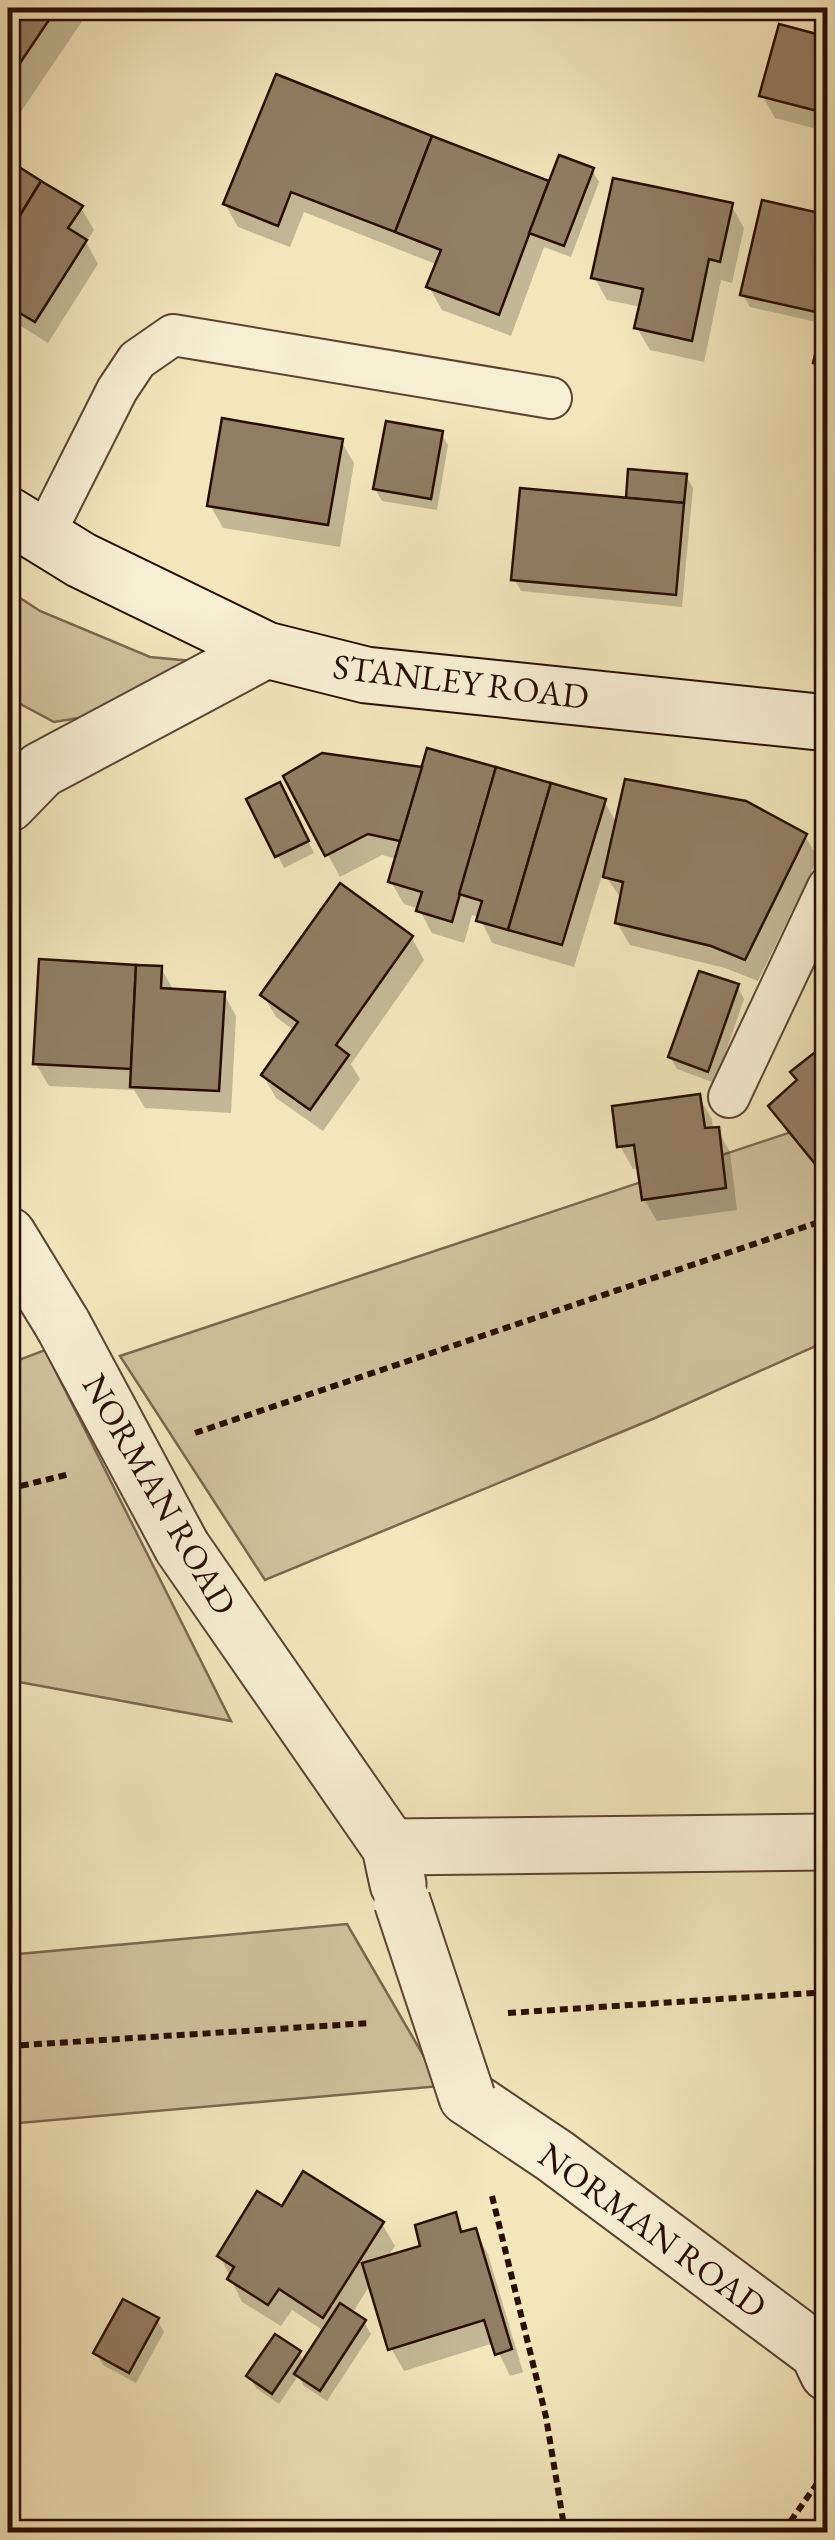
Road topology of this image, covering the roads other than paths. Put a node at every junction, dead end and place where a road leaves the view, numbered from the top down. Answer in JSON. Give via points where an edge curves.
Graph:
{"nodes":[{"id":1,"x":551,"y":398,"type":"dead end"},
{"id":2,"x":25,"y":526,"type":"edge"},
{"id":3,"x":266,"y":650,"type":"junction"},
{"id":4,"x":828,"y":722,"type":"edge"},
{"id":5,"x":8,"y":804,"type":"edge"},
{"id":6,"x":828,"y":887,"type":"edge"},
{"id":7,"x":729,"y":1096,"type":"dead end"},
{"id":8,"x":8,"y":1235,"type":"edge"},
{"id":9,"x":828,"y":1842,"type":"edge"},
{"id":10,"x":390,"y":1847,"type":"junction"},
{"id":11,"x":828,"y":2374,"type":"edge"}],
"edges":[{"from":1,"to":2,"type":"lane","via":[[173,335],[137,360]]},
{"from":2,"to":3,"type":"street","name":"STANLEY ROAD"},
{"from":3,"to":4,"type":"street","name":"STANLEY ROAD","via":[[366,675]]},
{"from":3,"to":5,"type":"street","via":[[42,770]]},
{"from":6,"to":7,"type":"lane"},
{"from":8,"to":10,"type":"street","name":"NORMAN ROAD","bridge":true,"via":[[64,1325],[182,1547]]},
{"from":9,"to":10,"type":"street"},
{"from":10,"to":11,"type":"street","name":"NORMAN ROAD","bridge":true,"via":[[467,2098],[818,2352]]}]}
